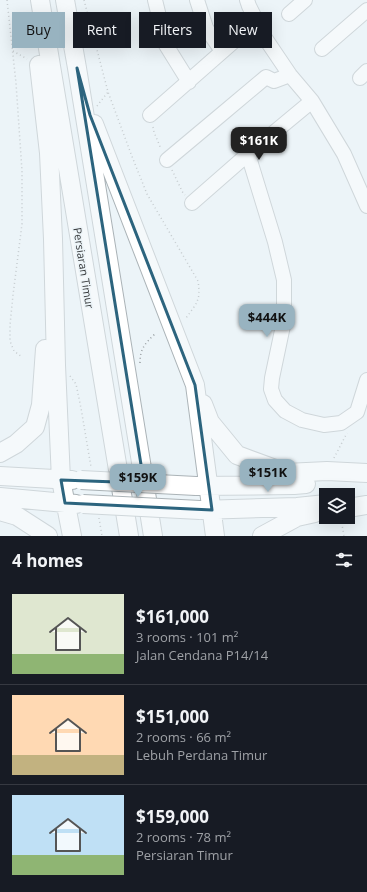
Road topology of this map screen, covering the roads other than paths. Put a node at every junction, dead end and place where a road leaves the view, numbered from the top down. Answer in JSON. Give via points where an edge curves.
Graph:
{"nodes":[{"id":1,"x":35,"y":0,"type":"edge"},
{"id":2,"x":40,"y":0,"type":"edge"},
{"id":3,"x":65,"y":0,"type":"edge"},
{"id":4,"x":155,"y":0,"type":"edge"},
{"id":5,"x":197,"y":0,"type":"edge"},
{"id":6,"x":247,"y":0,"type":"edge"},
{"id":7,"x":306,"y":0,"type":"edge"},
{"id":8,"x":367,"y":10,"type":"edge"},
{"id":9,"x":252,"y":12,"type":"edge"},
{"id":10,"x":288,"y":14,"type":"dead end"},
{"id":11,"x":272,"y":47,"type":"edge"},
{"id":12,"x":227,"y":48,"type":"edge"},
{"id":13,"x":322,"y":49,"type":"dead end"},
{"id":14,"x":222,"y":52,"type":"junction"},
{"id":15,"x":77,"y":68,"type":"junction"},
{"id":16,"x":290,"y":74,"type":"junction"},
{"id":17,"x":189,"y":82,"type":"junction"},
{"id":18,"x":312,"y":101,"type":"junction"},
{"id":19,"x":150,"y":115,"type":"dead end"},
{"id":20,"x":248,"y":154,"type":"junction"},
{"id":21,"x":167,"y":160,"type":"dead end"},
{"id":22,"x":192,"y":203,"type":"dead end"},
{"id":23,"x":367,"y":206,"type":"edge"},
{"id":24,"x":53,"y":239,"type":"junction"},
{"id":25,"x":367,"y":380,"type":"edge"},
{"id":26,"x":196,"y":385,"type":"junction"},
{"id":27,"x":0,"y":453,"type":"edge"},
{"id":28,"x":367,"y":473,"type":"edge"},
{"id":29,"x":0,"y":476,"type":"edge"},
{"id":30,"x":367,"y":478,"type":"edge"},
{"id":31,"x":61,"y":480,"type":"junction"},
{"id":32,"x":202,"y":486,"type":"junction"},
{"id":33,"x":0,"y":497,"type":"edge"},
{"id":34,"x":367,"y":501,"type":"edge"},
{"id":35,"x":355,"y":502,"type":"edge"},
{"id":36,"x":65,"y":503,"type":"junction"},
{"id":37,"x":319,"y":505,"type":"edge"},
{"id":38,"x":367,"y":505,"type":"edge"},
{"id":39,"x":355,"y":507,"type":"edge"},
{"id":40,"x":206,"y":510,"type":"junction"},
{"id":41,"x":0,"y":511,"type":"edge"},
{"id":42,"x":319,"y":513,"type":"edge"},
{"id":43,"x":48,"y":536,"type":"edge"},
{"id":44,"x":72,"y":536,"type":"edge"},
{"id":45,"x":129,"y":536,"type":"edge"},
{"id":46,"x":153,"y":536,"type":"edge"},
{"id":47,"x":215,"y":536,"type":"edge"},
{"id":48,"x":262,"y":536,"type":"edge"}],
"edges":[{"from":1,"to":24,"type":"main road"},
{"from":2,"to":45,"type":"main road","name":"Persiaran Timur"},
{"from":3,"to":15,"type":"main road"},
{"from":4,"to":17,"type":"street","via":[[166,45]]},
{"from":5,"to":14,"type":"street","via":[[206,28]]},
{"from":6,"to":9,"type":"street"},
{"from":7,"to":10,"type":"street"},
{"from":8,"to":13,"type":"street"},
{"from":11,"to":16,"type":"street"},
{"from":12,"to":14,"type":"street"},
{"from":14,"to":17,"type":"street"},
{"from":15,"to":26,"type":"main road","via":[[90,115]]},
{"from":15,"to":46,"type":"main road"},
{"from":16,"to":18,"type":"street"},
{"from":16,"to":21,"type":"street","via":[[274,81],[266,77]]},
{"from":17,"to":19,"type":"street"},
{"from":18,"to":20,"type":"street"},
{"from":18,"to":23,"type":"street","via":[[344,154]]},
{"from":20,"to":22,"type":"street"},
{"from":20,"to":25,"type":"street","via":[[284,280],[284,321],[272,378],[275,400],[285,411],[302,420],[324,425],[340,423],[357,412]]},
{"from":24,"to":27,"type":"main road","via":[[41,405],[35,427],[16,444]]},
{"from":24,"to":31,"type":"main road"},
{"from":26,"to":28,"type":"main road","via":[[210,422],[237,454],[286,473],[327,470]]},
{"from":26,"to":32,"type":"main road"},
{"from":29,"to":31,"type":"main road"},
{"from":30,"to":32,"type":"main road","via":[[294,485]]},
{"from":31,"to":32,"type":"main road","bridge":true,"via":[[86,474]]},
{"from":31,"to":36,"type":"main road"},
{"from":32,"to":40,"type":"main road"},
{"from":33,"to":36,"type":"main road"},
{"from":34,"to":35,"type":"main road"},
{"from":36,"to":40,"type":"main road","bridge":true},
{"from":36,"to":44,"type":"main road"},
{"from":37,"to":40,"type":"main road"},
{"from":38,"to":39,"type":"main road"},
{"from":40,"to":47,"type":"main road"},
{"from":41,"to":43,"type":"main road","via":[[17,516]]},
{"from":42,"to":48,"type":"main road","via":[[297,517]]}]}
